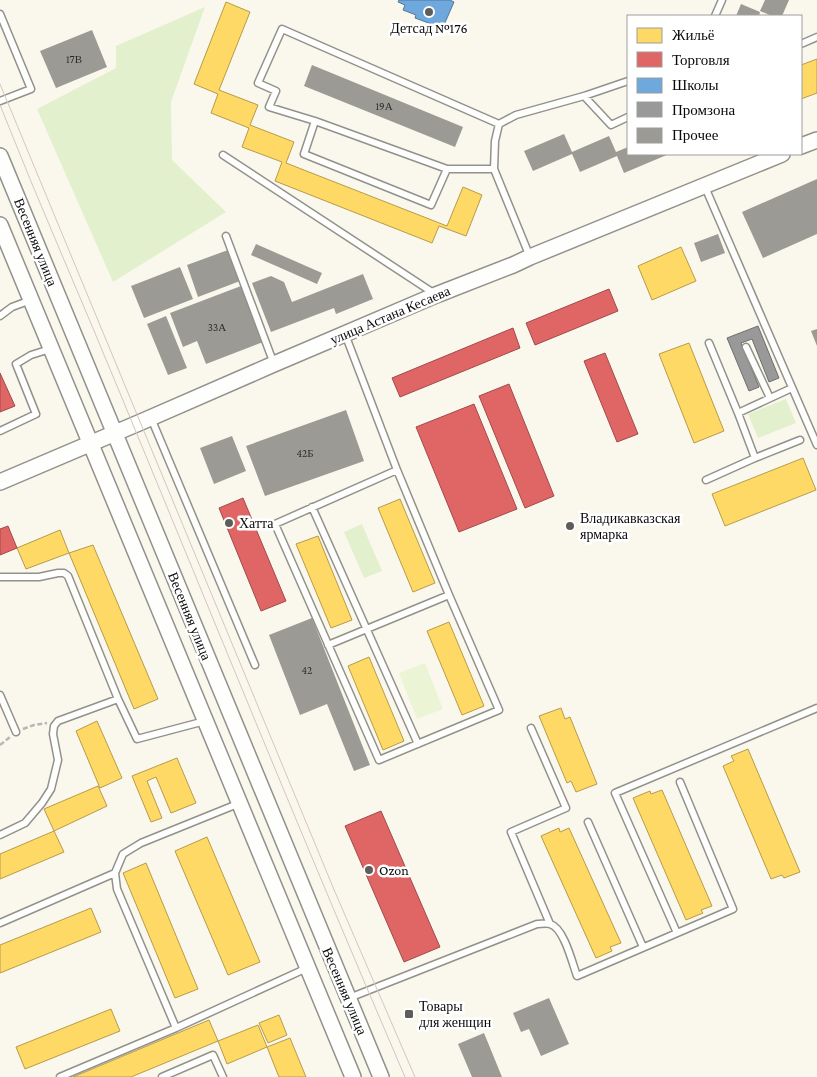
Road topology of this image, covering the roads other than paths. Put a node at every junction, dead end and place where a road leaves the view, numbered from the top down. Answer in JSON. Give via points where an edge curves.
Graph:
{"nodes":[{"id":1,"x":722,"y":0,"type":"edge"},
{"id":2,"x":0,"y":14,"type":"edge"},
{"id":3,"x":715,"y":15,"type":"edge"},
{"id":4,"x":817,"y":37,"type":"edge"},
{"id":5,"x":802,"y":44,"type":"edge"},
{"id":6,"x":627,"y":81,"type":"edge"},
{"id":7,"x":584,"y":96,"type":"junction"},
{"id":8,"x":0,"y":101,"type":"edge"},
{"id":9,"x":627,"y":117,"type":"edge"},
{"id":10,"x":315,"y":121,"type":"junction"},
{"id":11,"x":499,"y":124,"type":"junction"},
{"id":12,"x":817,"y":140,"type":"edge"},
{"id":13,"x":802,"y":146,"type":"edge"},
{"id":14,"x":223,"y":155,"type":"dead end"},
{"id":15,"x":780,"y":155,"type":"edge"},
{"id":16,"x":0,"y":156,"type":"edge"},
{"id":17,"x":447,"y":169,"type":"junction"},
{"id":18,"x":494,"y":169,"type":"junction"},
{"id":19,"x":705,"y":186,"type":"junction"},
{"id":20,"x":0,"y":224,"type":"edge"},
{"id":21,"x":226,"y":236,"type":"dead end"},
{"id":22,"x":530,"y":257,"type":"junction"},
{"id":23,"x":436,"y":295,"type":"junction"},
{"id":24,"x":31,"y":300,"type":"junction"},
{"id":25,"x":0,"y":316,"type":"edge"},
{"id":26,"x":345,"y":334,"type":"junction"},
{"id":27,"x":709,"y":343,"type":"dead end"},
{"id":28,"x":746,"y":347,"type":"dead end"},
{"id":29,"x":51,"y":348,"type":"junction"},
{"id":30,"x":274,"y":364,"type":"junction"},
{"id":31,"x":792,"y":388,"type":"junction"},
{"id":32,"x":770,"y":398,"type":"junction"},
{"id":33,"x":738,"y":413,"type":"junction"},
{"id":34,"x":151,"y":418,"type":"junction"},
{"id":35,"x":0,"y":431,"type":"edge"},
{"id":36,"x":114,"y":434,"type":"junction"},
{"id":37,"x":800,"y":440,"type":"dead end"},
{"id":38,"x":91,"y":443,"type":"junction"},
{"id":39,"x":817,"y":445,"type":"edge"},
{"id":40,"x":755,"y":458,"type":"junction"},
{"id":41,"x":398,"y":470,"type":"junction"},
{"id":42,"x":706,"y":480,"type":"dead end"},
{"id":43,"x":0,"y":482,"type":"edge"},
{"id":44,"x":312,"y":507,"type":"junction"},
{"id":45,"x":0,"y":577,"type":"edge"},
{"id":46,"x":449,"y":596,"type":"junction"},
{"id":47,"x":366,"y":629,"type":"junction"},
{"id":48,"x":328,"y":644,"type":"junction"},
{"id":49,"x":256,"y":665,"type":"dead end"},
{"id":50,"x":0,"y":695,"type":"edge"},
{"id":51,"x":118,"y":699,"type":"junction"},
{"id":52,"x":817,"y":708,"type":"edge"},
{"id":53,"x":206,"y":721,"type":"junction"},
{"id":54,"x":531,"y":728,"type":"dead end"},
{"id":55,"x":16,"y":732,"type":"road end"},
{"id":56,"x":418,"y":744,"type":"junction"},
{"id":57,"x":680,"y":782,"type":"dead end"},
{"id":58,"x":240,"y":803,"type":"junction"},
{"id":59,"x":588,"y":822,"type":"dead end"},
{"id":60,"x":0,"y":835,"type":"edge"},
{"id":61,"x":115,"y":873,"type":"junction"},
{"id":62,"x":0,"y":923,"type":"edge"},
{"id":63,"x":550,"y":924,"type":"junction"},
{"id":64,"x":677,"y":933,"type":"junction"},
{"id":65,"x":643,"y":947,"type":"junction"},
{"id":66,"x":308,"y":967,"type":"junction"},
{"id":67,"x":348,"y":998,"type":"junction"},
{"id":68,"x":176,"y":1028,"type":"junction"},
{"id":69,"x":60,"y":1077,"type":"edge"},
{"id":70,"x":162,"y":1077,"type":"edge"},
{"id":71,"x":223,"y":1077,"type":"edge"},
{"id":72,"x":353,"y":1077,"type":"edge"},
{"id":73,"x":381,"y":1077,"type":"edge"}],
"edges":[{"from":1,"to":3,"type":"lane"},
{"from":2,"to":8,"type":"lane","via":[[31,89]]},
{"from":4,"to":5,"type":"lane"},
{"from":6,"to":7,"type":"lane"},
{"from":7,"to":9,"type":"lane","via":[[611,125]]},
{"from":7,"to":11,"type":"lane","via":[[516,115]]},
{"from":10,"to":11,"type":"lane","via":[[269,107],[276,91],[258,83],[282,29]]},
{"from":10,"to":17,"type":"lane"},
{"from":10,"to":17,"type":"lane","via":[[304,154],[431,205]]},
{"from":11,"to":18,"type":"lane"},
{"from":12,"to":13,"type":"street"},
{"from":14,"to":23,"type":"lane"},
{"from":15,"to":19,"type":"street","name":"улица Астана Кесаева"},
{"from":16,"to":36,"type":"street","name":"Весенняя улица"},
{"from":17,"to":18,"type":"lane"},
{"from":18,"to":22,"type":"lane"},
{"from":19,"to":22,"type":"street","name":"улица Астана Кесаева"},
{"from":19,"to":31,"type":"lane"},
{"from":20,"to":24,"type":"street","name":"Весенняя улица"},
{"from":21,"to":30,"type":"lane"},
{"from":22,"to":23,"type":"street","name":"улица Астана Кесаева"},
{"from":23,"to":26,"type":"street","name":"улица Астана Кесаева"},
{"from":24,"to":25,"type":"lane"},
{"from":24,"to":29,"type":"street","name":"Весенняя улица"},
{"from":26,"to":30,"type":"street","name":"улица Астана Кесаева"},
{"from":26,"to":41,"type":"lane"},
{"from":27,"to":33,"type":"lane"},
{"from":28,"to":32,"type":"lane"},
{"from":29,"to":35,"type":"lane","via":[[16,364],[36,414]]},
{"from":29,"to":38,"type":"street","name":"Весенняя улица"},
{"from":30,"to":34,"type":"street","name":"улица Астана Кесаева"},
{"from":31,"to":32,"type":"lane"},
{"from":31,"to":39,"type":"lane"},
{"from":32,"to":33,"type":"lane"},
{"from":33,"to":40,"type":"lane"},
{"from":34,"to":36,"type":"street","name":"улица Астана Кесаева"},
{"from":34,"to":49,"type":"lane"},
{"from":36,"to":38,"type":"street","name":"улица Астана Кесаева"},
{"from":36,"to":67,"type":"street","name":"Весенняя улица"},
{"from":37,"to":40,"type":"lane"},
{"from":38,"to":43,"type":"street","name":"улица Астана Кесаева"},
{"from":38,"to":53,"type":"street","name":"Весенняя улица"},
{"from":40,"to":42,"type":"lane"},
{"from":41,"to":44,"type":"lane"},
{"from":41,"to":46,"type":"lane"},
{"from":44,"to":47,"type":"lane"},
{"from":44,"to":48,"type":"lane","via":[[275,524]]},
{"from":45,"to":51,"type":"lane","via":[[39,577],[58,573],[68,576]]},
{"from":46,"to":47,"type":"lane"},
{"from":46,"to":56,"type":"lane","via":[[499,710]]},
{"from":47,"to":48,"type":"lane"},
{"from":47,"to":56,"type":"lane"},
{"from":48,"to":56,"type":"lane","via":[[379,760]]},
{"from":50,"to":55,"type":"lane"},
{"from":51,"to":53,"type":"lane","via":[[138,739]]},
{"from":51,"to":60,"type":"lane","via":[[58,721],[53,734],[58,760],[51,789],[25,824]]},
{"from":52,"to":64,"type":"lane","via":[[615,793]]},
{"from":53,"to":58,"type":"street","name":"Весенняя улица"},
{"from":54,"to":63,"type":"lane","via":[[566,808],[511,832]]},
{"from":57,"to":64,"type":"lane","via":[[733,908]]},
{"from":58,"to":61,"type":"lane","via":[[141,842],[123,854]]},
{"from":58,"to":66,"type":"street","name":"Весенняя улица"},
{"from":59,"to":65,"type":"lane"},
{"from":61,"to":62,"type":"lane"},
{"from":61,"to":68,"type":"lane","via":[[117,889]]},
{"from":63,"to":65,"type":"lane","via":[[560,931],[577,976]]},
{"from":63,"to":67,"type":"lane","via":[[537,924]]},
{"from":64,"to":65,"type":"lane"},
{"from":66,"to":68,"type":"lane"},
{"from":66,"to":72,"type":"street","name":"Весенняя улица"},
{"from":67,"to":73,"type":"street","name":"Весенняя улица"},
{"from":68,"to":69,"type":"lane"},
{"from":70,"to":71,"type":"lane","via":[[213,1055]]}]}
